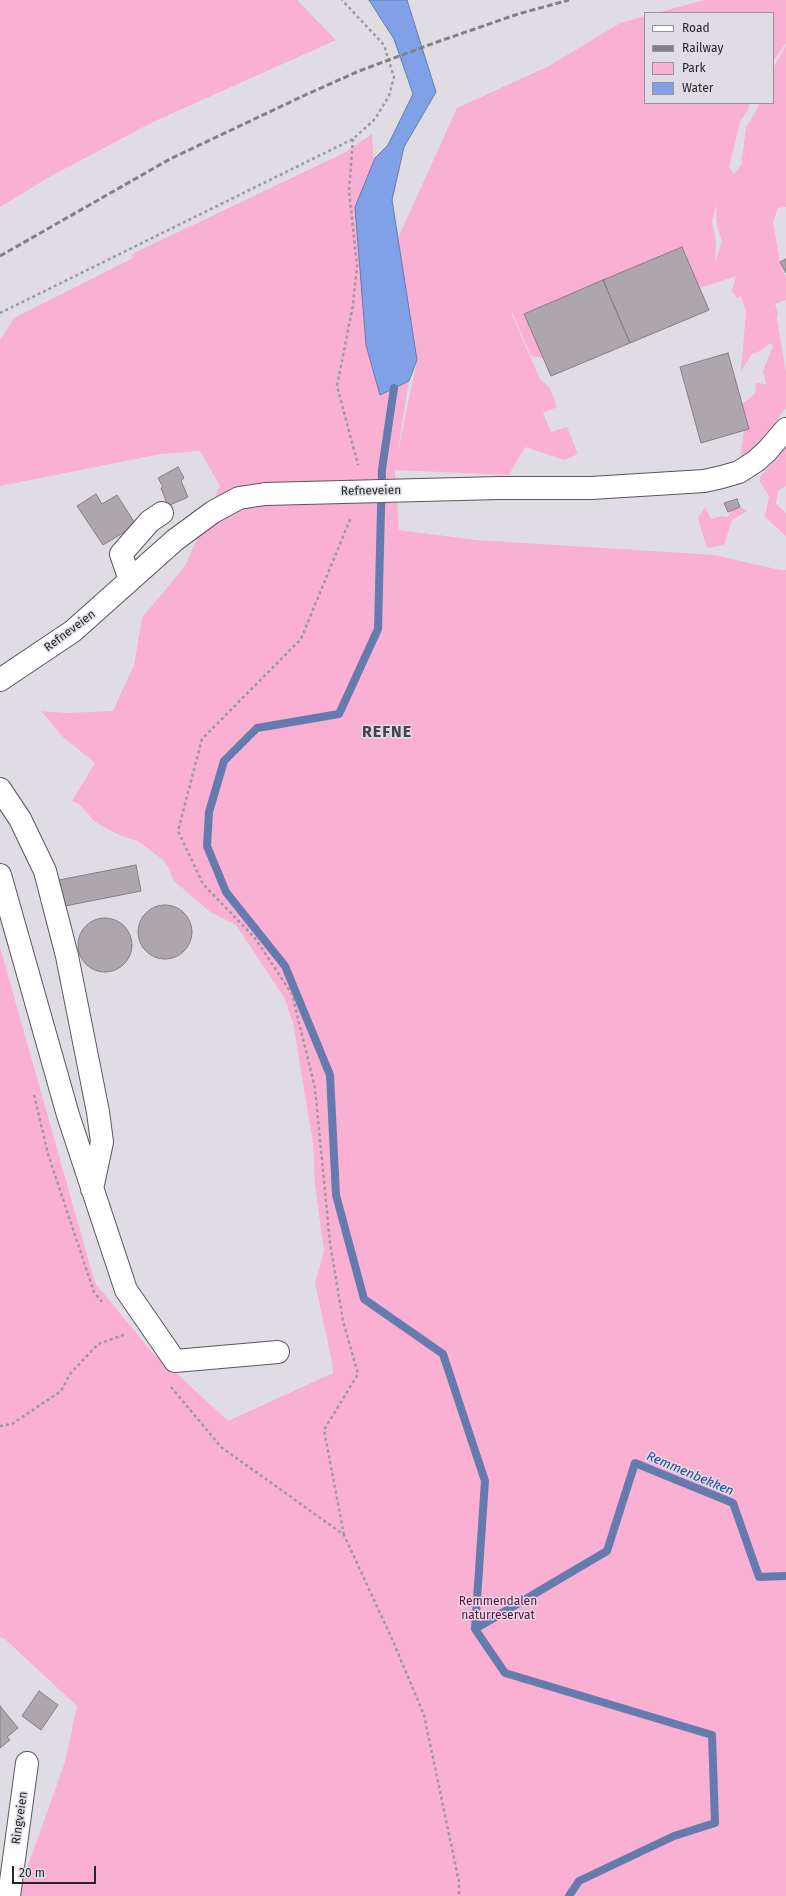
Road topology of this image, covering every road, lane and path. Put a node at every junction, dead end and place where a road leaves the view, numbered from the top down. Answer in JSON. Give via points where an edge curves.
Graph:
{"nodes":[{"id":1,"x":342,"y":0,"type":"edge"},
{"id":2,"x":352,"y":139,"type":"junction"},
{"id":3,"x":0,"y":313,"type":"edge"},
{"id":4,"x":786,"y":429,"type":"edge"},
{"id":5,"x":359,"y":467,"type":"dead end"},
{"id":6,"x":354,"y":510,"type":"dead end"},
{"id":7,"x":162,"y":513,"type":"dead end"},
{"id":8,"x":130,"y":580,"type":"junction"},
{"id":9,"x":0,"y":680,"type":"edge"},
{"id":10,"x":0,"y":789,"type":"edge"},
{"id":11,"x":0,"y":875,"type":"edge"},
{"id":12,"x":33,"y":1092,"type":"dead end"},
{"id":13,"x":92,"y":1190,"type":"junction"},
{"id":14,"x":106,"y":1308,"type":"dead end"},
{"id":15,"x":123,"y":1330,"type":"dead end"},
{"id":16,"x":126,"y":1334,"type":"junction"},
{"id":17,"x":131,"y":1340,"type":"dead end"},
{"id":18,"x":278,"y":1352,"type":"dead end"},
{"id":19,"x":167,"y":1383,"type":"dead end"},
{"id":20,"x":0,"y":1426,"type":"edge"},
{"id":21,"x":344,"y":1535,"type":"junction"},
{"id":22,"x":27,"y":1763,"type":"dead end"},
{"id":23,"x":9,"y":1896,"type":"edge"},
{"id":24,"x":459,"y":1896,"type":"edge"}],
"edges":[{"from":1,"to":2,"type":"path","via":[[384,45],[394,77],[389,96],[375,119]]},
{"from":2,"to":3,"type":"path"},
{"from":2,"to":5,"type":"path","via":[[348,191],[357,266],[353,304],[337,386]]},
{"from":4,"to":8,"type":"street","name":"Refneveien","bridge":true,"via":[[767,451],[739,472],[704,481],[591,488],[265,494],[239,498],[213,512],[175,540]]},
{"from":6,"to":21,"type":"path","via":[[300,638],[202,739],[178,831],[203,884],[255,938],[292,994],[315,1088],[330,1243],[343,1320],[358,1374],[324,1430]]},
{"from":7,"to":8,"type":"street","via":[[150,521],[121,554]]},
{"from":8,"to":9,"type":"street","name":"Refneveien","via":[[73,631]]},
{"from":10,"to":13,"type":"street","via":[[20,819],[45,871],[67,956],[102,1142]]},
{"from":11,"to":13,"type":"street","via":[[68,1115]]},
{"from":12,"to":14,"type":"path","via":[[48,1154],[94,1292]]},
{"from":13,"to":18,"type":"street","via":[[126,1290],[175,1361]]},
{"from":15,"to":16,"type":"path"},
{"from":16,"to":17,"type":"path"},
{"from":16,"to":20,"type":"path","via":[[98,1344],[70,1374],[61,1391],[12,1424]]},
{"from":19,"to":21,"type":"path","via":[[221,1447]]},
{"from":21,"to":24,"type":"path","via":[[424,1715],[459,1882]]},
{"from":22,"to":23,"type":"street","name":"Ringveien"}]}
